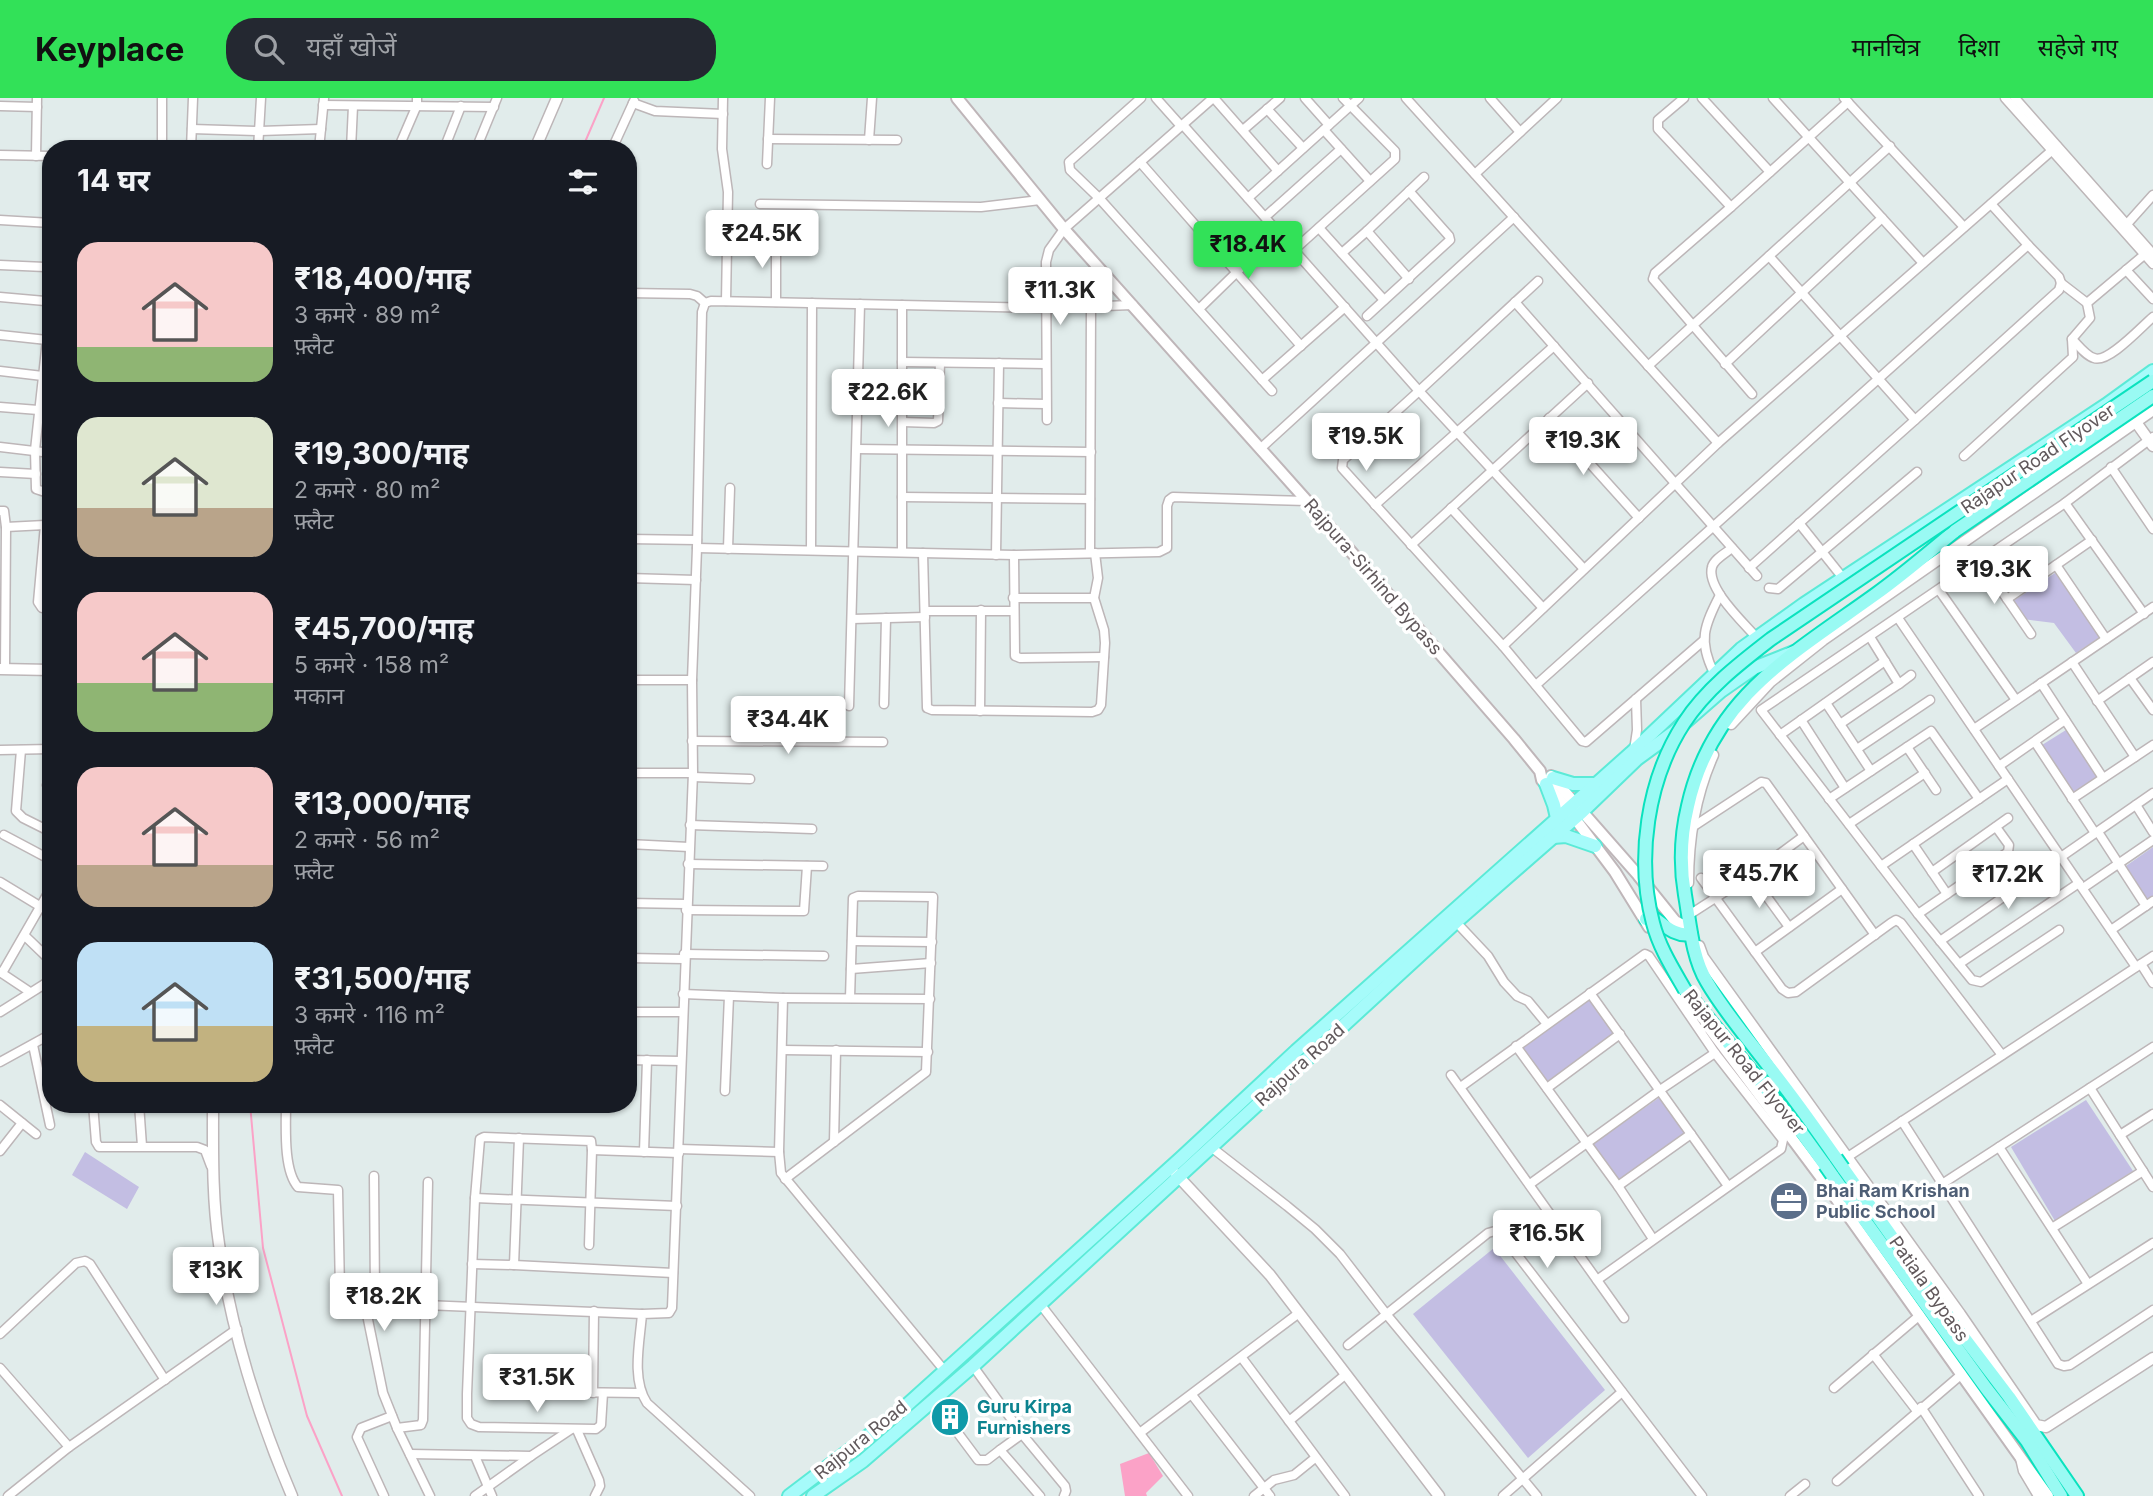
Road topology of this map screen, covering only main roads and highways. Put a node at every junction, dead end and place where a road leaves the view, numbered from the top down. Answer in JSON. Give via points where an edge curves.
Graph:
{"nodes":[{"id":1,"x":957,"y":98,"type":"edge"},
{"id":2,"x":2153,"y":371,"type":"edge"},
{"id":3,"x":2153,"y":381,"type":"edge"},
{"id":4,"x":2153,"y":396,"type":"edge"},
{"id":5,"x":1955,"y":531,"type":"joint"},
{"id":6,"x":1799,"y":650,"type":"junction"},
{"id":7,"x":1767,"y":673,"type":"joint"},
{"id":8,"x":1549,"y":781,"type":"junction"},
{"id":9,"x":1594,"y":784,"type":"junction"},
{"id":10,"x":1574,"y":810,"type":"junction"},
{"id":11,"x":1557,"y":818,"type":"junction"},
{"id":12,"x":1553,"y":837,"type":"junction"},
{"id":13,"x":1595,"y":846,"type":"junction"},
{"id":14,"x":1646,"y":919,"type":"junction"},
{"id":15,"x":1690,"y":931,"type":"junction"},
{"id":16,"x":1834,"y":1167,"type":"junction"},
{"id":17,"x":789,"y":1496,"type":"edge"},
{"id":18,"x":813,"y":1496,"type":"edge"},
{"id":19,"x":2048,"y":1496,"type":"edge"},
{"id":20,"x":2061,"y":1496,"type":"edge"},
{"id":21,"x":2077,"y":1496,"type":"edge"}],
"edges":[{"from":1,"to":8,"type":"main road","name":"Rajpura-Sirhind Bypass","via":[[1063,229],[1307,500]]},
{"from":2,"to":9,"type":"main road","name":"Rajpura Road","via":[[1756,637]]},
{"from":3,"to":16,"type":"highway","name":"Rajapur Road Flyover","bridge":true,"via":[[1772,639],[1721,680],[1684,723],[1671,747],[1656,784],[1646,842],[1653,924],[1685,990]]},
{"from":4,"to":5,"type":"highway","name":"Rajapur Road Flyover","bridge":true},
{"from":5,"to":6,"type":"highway","name":"Rajpura Road"},
{"from":6,"to":7,"type":"highway","name":"Rajpura Road"},
{"from":6,"to":10,"type":"main road","name":"Rajpura Road","via":[[1754,668],[1721,691]]},
{"from":7,"to":15,"type":"highway","name":"Patiala Bypass","via":[[1724,720],[1693,785],[1681,863]]},
{"from":8,"to":9,"type":"main road"},
{"from":8,"to":10,"type":"main road","name":"Rajpura-Sirhind Bypass"},
{"from":8,"to":11,"type":"main road"},
{"from":9,"to":10,"type":"main road","name":"Rajpura Road"},
{"from":10,"to":11,"type":"main road","name":"Rajpura Road"},
{"from":10,"to":12,"type":"main road","name":"Rajpura Road"},
{"from":10,"to":13,"type":"main road"},
{"from":10,"to":15,"type":"main road","via":[[1638,874],[1675,921]]},
{"from":11,"to":17,"type":"main road","name":"Rajpura Road","via":[[897,1414]]},
{"from":12,"to":13,"type":"main road","via":[[1566,836]]},
{"from":12,"to":18,"type":"main road","name":"Rajpura Road","via":[[934,1401]]},
{"from":13,"to":14,"type":"main road"},
{"from":14,"to":15,"type":"highway","via":[[1654,918],[1672,932],[1685,935]]},
{"from":14,"to":16,"type":"main road","via":[[1685,995]]},
{"from":15,"to":16,"type":"highway","name":"Patiala Bypass","via":[[1706,980]]},
{"from":16,"to":19,"type":"main road","via":[[1920,1315]]},
{"from":16,"to":20,"type":"highway","name":"Rajapur Road Flyover"},
{"from":16,"to":21,"type":"highway","name":"Patiala Bypass","via":[[2009,1397]]}]}
